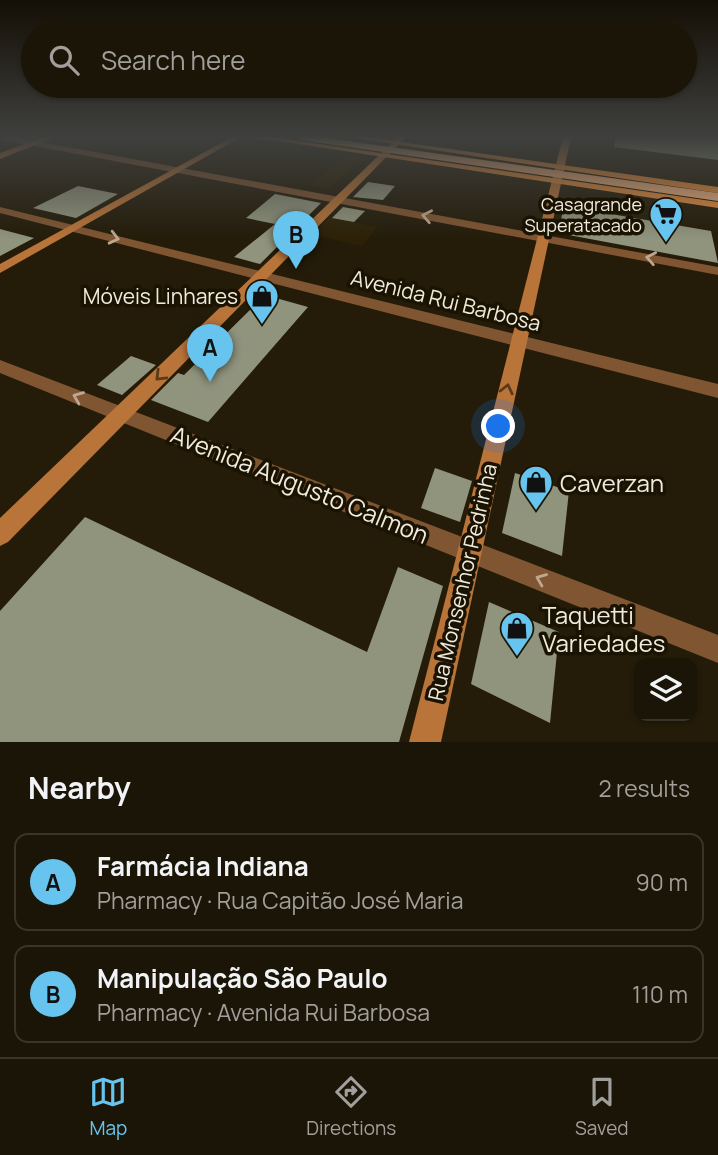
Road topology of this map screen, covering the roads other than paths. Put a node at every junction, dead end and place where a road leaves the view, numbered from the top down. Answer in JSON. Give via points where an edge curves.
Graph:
{"nodes":[{"id":1,"x":173,"y":172,"type":"edge"},
{"id":2,"x":192,"y":172,"type":"edge"},
{"id":3,"x":366,"y":172,"type":"edge"},
{"id":4,"x":544,"y":172,"type":"edge"},
{"id":5,"x":558,"y":174,"type":"junction"},
{"id":6,"x":685,"y":185,"type":"joint"},
{"id":7,"x":718,"y":193,"type":"edge"},
{"id":8,"x":338,"y":199,"type":"junction"},
{"id":9,"x":718,"y":205,"type":"edge"},
{"id":10,"x":0,"y":210,"type":"edge"},
{"id":11,"x":73,"y":228,"type":"junction"},
{"id":12,"x":543,"y":238,"type":"junction"},
{"id":13,"x":0,"y":268,"type":"edge"},
{"id":14,"x":718,"y":271,"type":"edge"},
{"id":15,"x":262,"y":275,"type":"junction"},
{"id":16,"x":519,"y":340,"type":"junction"},
{"id":17,"x":0,"y":366,"type":"edge"},
{"id":18,"x":718,"y":391,"type":"edge"},
{"id":19,"x":121,"y":414,"type":"junction"},
{"id":20,"x":0,"y":534,"type":"edge"},
{"id":21,"x":469,"y":551,"type":"junction"},
{"id":22,"x":718,"y":649,"type":"edge"},
{"id":23,"x":425,"y":742,"type":"edge"}],
"edges":[{"from":1,"to":11,"type":"main road"},
{"from":2,"to":8,"type":"street"},
{"from":3,"to":8,"type":"main road"},
{"from":4,"to":5,"type":"highway"},
{"from":5,"to":6,"type":"main road"},
{"from":5,"to":7,"type":"highway"},
{"from":5,"to":9,"type":"main road"},
{"from":5,"to":12,"type":"main road","name":"Rua Monsenhor Pedrinha"},
{"from":6,"to":7,"type":"highway"},
{"from":12,"to":8,"type":"street","one_way":true},
{"from":8,"to":15,"type":"main road"},
{"from":10,"to":11,"type":"street","name":"Avenida Rui Barbosa"},
{"from":11,"to":13,"type":"main road"},
{"from":11,"to":15,"type":"street","name":"Avenida Rui Barbosa","one_way":true},
{"from":14,"to":12,"type":"street","one_way":true},
{"from":12,"to":16,"type":"main road","name":"Rua Monsenhor Pedrinha"},
{"from":15,"to":16,"type":"street","name":"Avenida Rui Barbosa"},
{"from":15,"to":19,"type":"main road","one_way":true},
{"from":16,"to":18,"type":"street","name":"Avenida Rui Barbosa"},
{"from":21,"to":16,"type":"main road","name":"Rua Monsenhor Pedrinha","one_way":true},
{"from":19,"to":17,"type":"street","name":"Avenida Augusto Calmon","one_way":true},
{"from":19,"to":20,"type":"main road"},
{"from":19,"to":21,"type":"street","name":"Avenida Augusto Calmon"},
{"from":22,"to":21,"type":"street","name":"Avenida Augusto Calmon","one_way":true},
{"from":21,"to":23,"type":"main road","name":"Rua Monsenhor Pedrinha"}]}
